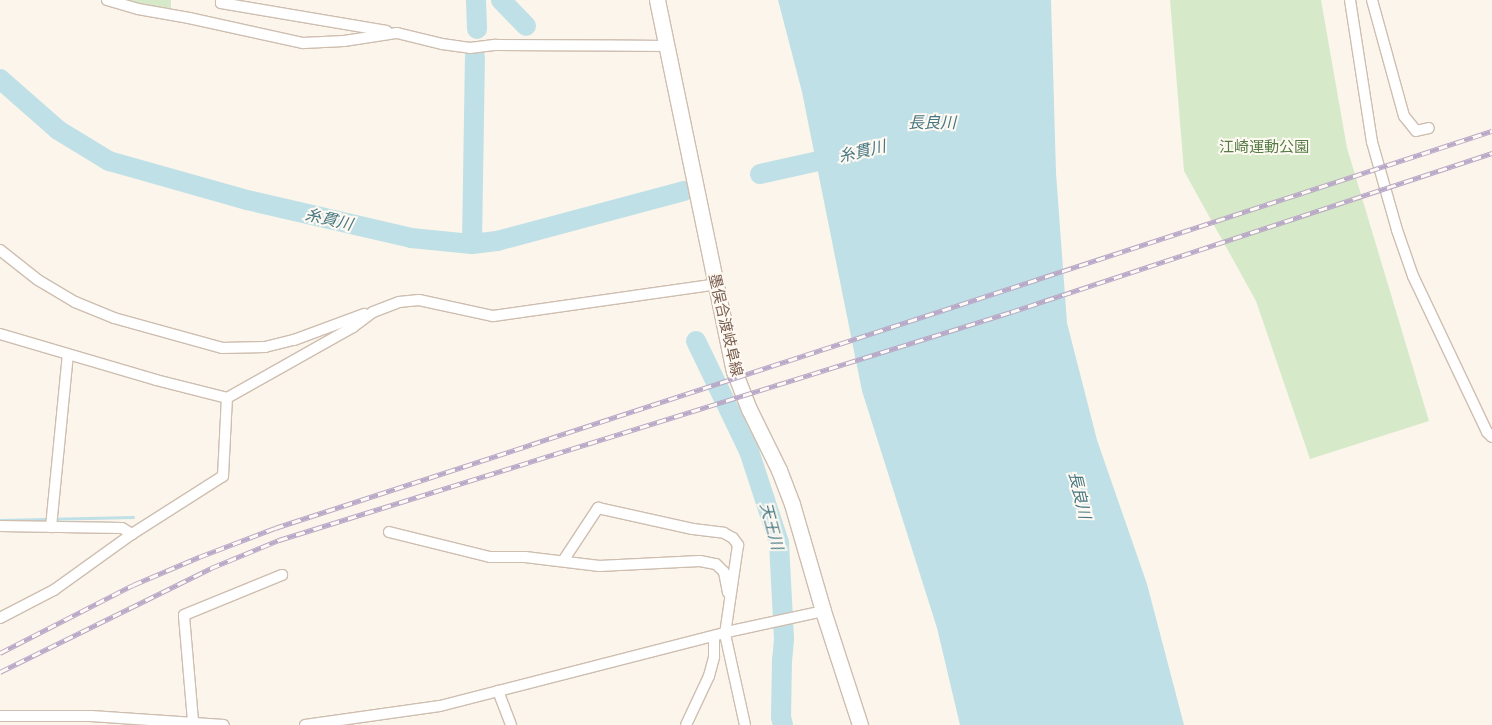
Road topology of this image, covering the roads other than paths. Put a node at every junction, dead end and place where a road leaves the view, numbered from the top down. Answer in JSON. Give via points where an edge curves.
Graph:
{"nodes":[{"id":1,"x":107,"y":0,"type":"edge"},
{"id":2,"x":221,"y":0,"type":"edge"},
{"id":3,"x":657,"y":0,"type":"edge"},
{"id":4,"x":1350,"y":0,"type":"edge"},
{"id":5,"x":1372,"y":0,"type":"edge"},
{"id":6,"x":396,"y":33,"type":"junction"},
{"id":7,"x":666,"y":46,"type":"junction"},
{"id":8,"x":1429,"y":128,"type":"dead end"},
{"id":9,"x":0,"y":250,"type":"edge"},
{"id":10,"x":717,"y":284,"type":"junction"},
{"id":11,"x":372,"y":312,"type":"junction"},
{"id":12,"x":0,"y":336,"type":"edge"},
{"id":13,"x":68,"y":355,"type":"junction"},
{"id":14,"x":227,"y":398,"type":"junction"},
{"id":15,"x":1492,"y":436,"type":"edge"},
{"id":16,"x":0,"y":526,"type":"edge"},
{"id":17,"x":52,"y":527,"type":"junction"},
{"id":18,"x":389,"y":532,"type":"dead end"},
{"id":19,"x":132,"y":534,"type":"junction"},
{"id":20,"x":563,"y":561,"type":"junction"},
{"id":21,"x":282,"y":575,"type":"dead end"},
{"id":22,"x":729,"y":601,"type":"junction"},
{"id":23,"x":820,"y":611,"type":"junction"},
{"id":24,"x":0,"y":618,"type":"edge"},
{"id":25,"x":725,"y":634,"type":"junction"},
{"id":26,"x":714,"y":637,"type":"junction"},
{"id":27,"x":498,"y":691,"type":"junction"},
{"id":28,"x":0,"y":716,"type":"edge"},
{"id":29,"x":193,"y":722,"type":"junction"},
{"id":30,"x":344,"y":722,"type":"edge"},
{"id":31,"x":224,"y":725,"type":"edge"},
{"id":32,"x":305,"y":725,"type":"edge"},
{"id":33,"x":511,"y":725,"type":"edge"},
{"id":34,"x":686,"y":725,"type":"edge"},
{"id":35,"x":745,"y":725,"type":"edge"},
{"id":36,"x":860,"y":725,"type":"edge"}],
"edges":[{"from":1,"to":6,"type":"street","via":[[303,43]]},
{"from":2,"to":6,"type":"street","via":[[221,3]]},
{"from":3,"to":7,"type":"main road","name":"墨俣合渡岐阜線"},
{"from":4,"to":15,"type":"street","via":[[1372,142],[1397,230],[1413,276],[1487,432]]},
{"from":5,"to":8,"type":"street","via":[[1404,116],[1416,131]]},
{"from":6,"to":7,"type":"street","via":[[470,48],[496,44]]},
{"from":7,"to":10,"type":"main road","name":"墨俣合渡岐阜線"},
{"from":9,"to":11,"type":"street","via":[[38,280],[75,302],[122,321],[222,348],[265,347]]},
{"from":10,"to":11,"type":"street","via":[[493,316],[419,300],[399,302]]},
{"from":10,"to":23,"type":"main road","name":"墨俣合渡岐阜線","via":[[734,370],[792,504]]},
{"from":11,"to":14,"type":"street","via":[[353,327]]},
{"from":12,"to":13,"type":"street"},
{"from":13,"to":14,"type":"street"},
{"from":13,"to":17,"type":"street"},
{"from":14,"to":19,"type":"street","via":[[223,476]]},
{"from":16,"to":17,"type":"street"},
{"from":17,"to":19,"type":"street","via":[[122,528]]},
{"from":18,"to":20,"type":"street","via":[[490,556]]},
{"from":19,"to":24,"type":"street","via":[[54,590]]},
{"from":20,"to":22,"type":"street","via":[[599,566],[700,561],[716,564],[724,572]]},
{"from":20,"to":22,"type":"street","via":[[598,508],[724,533],[738,545]]},
{"from":21,"to":29,"type":"street","via":[[184,615]]},
{"from":22,"to":25,"type":"street"},
{"from":23,"to":25,"type":"street"},
{"from":23,"to":36,"type":"main road","name":"墨俣合渡岐阜線"},
{"from":25,"to":26,"type":"street"},
{"from":25,"to":35,"type":"street"},
{"from":26,"to":27,"type":"street"},
{"from":26,"to":34,"type":"street","via":[[714,657],[709,676]]},
{"from":27,"to":30,"type":"street","via":[[440,706]]},
{"from":27,"to":33,"type":"street"},
{"from":28,"to":29,"type":"street","via":[[90,716]]},
{"from":29,"to":31,"type":"street"},
{"from":30,"to":32,"type":"street"}]}
